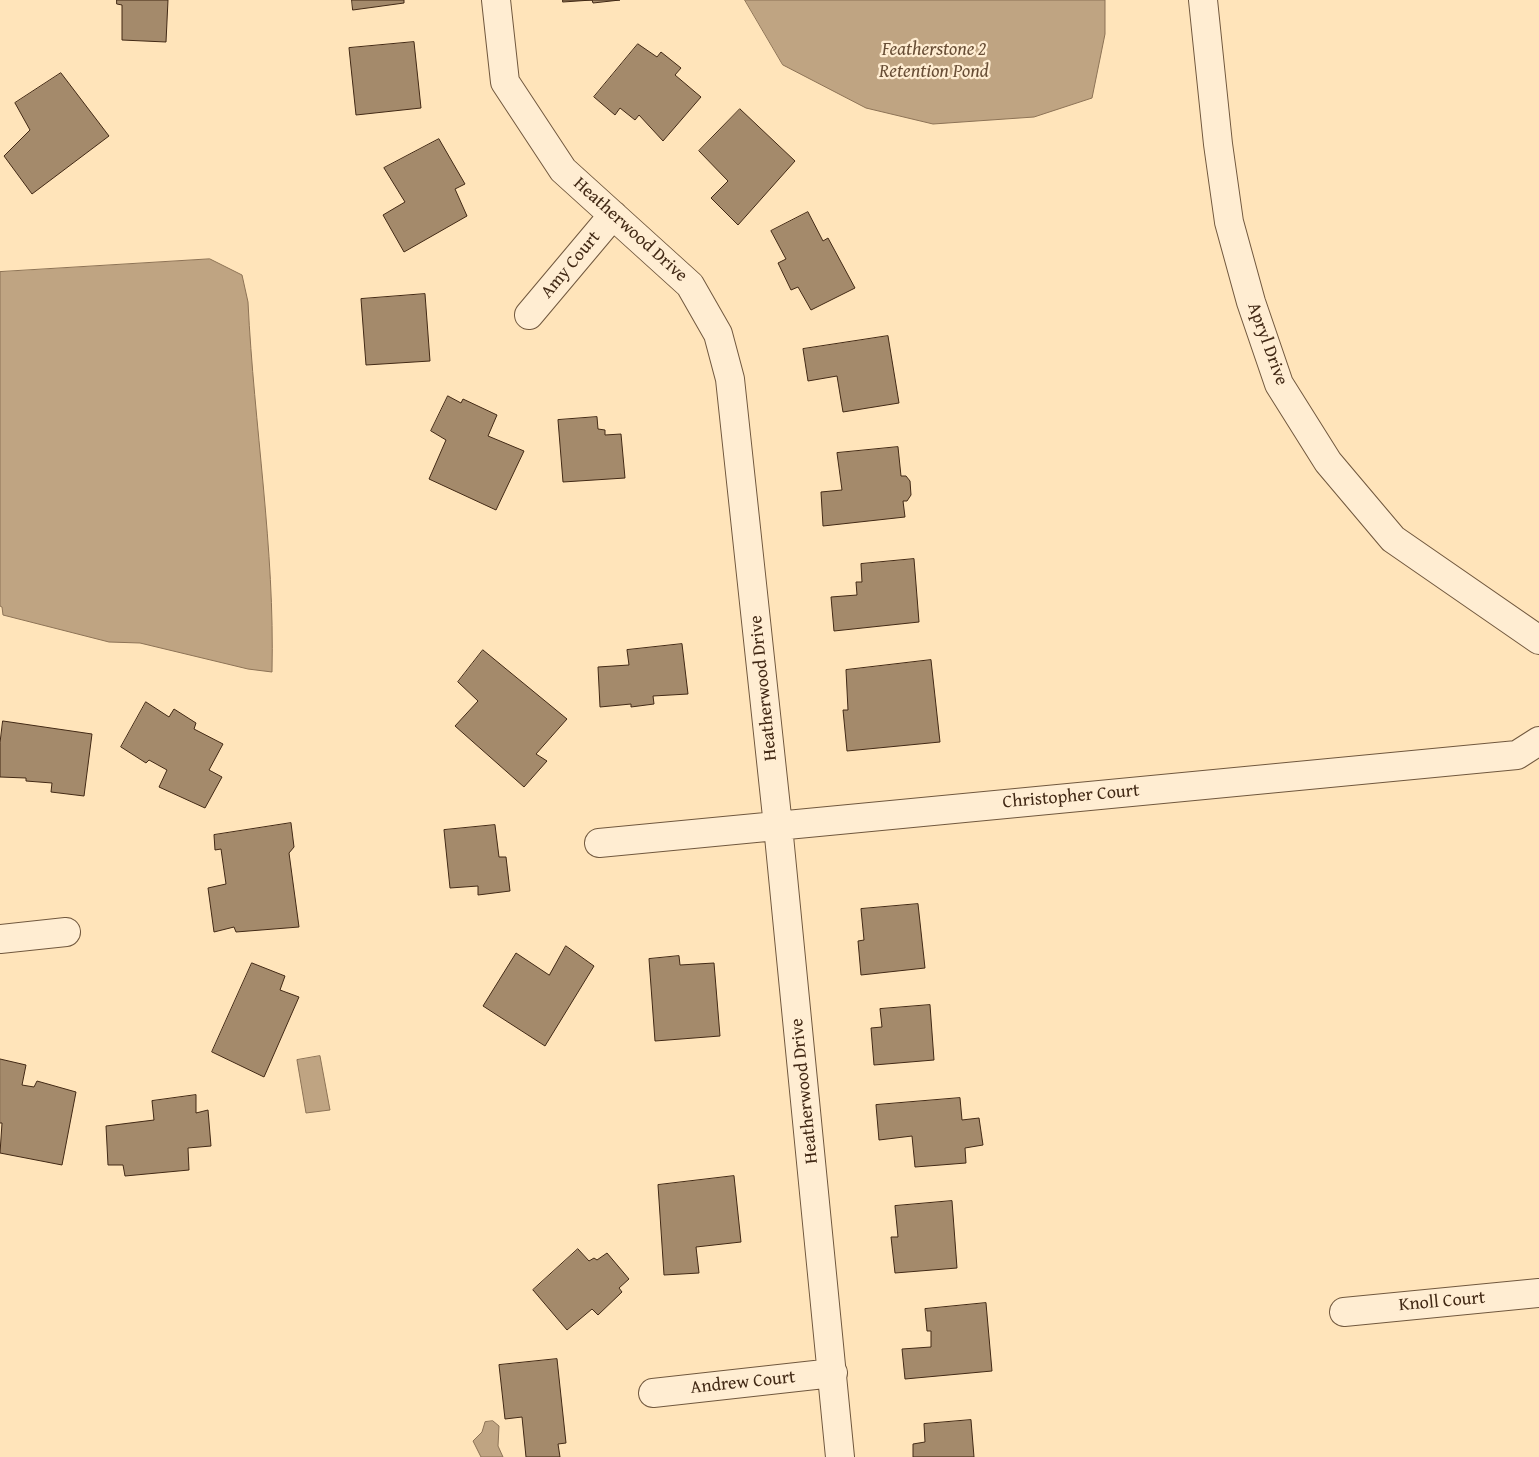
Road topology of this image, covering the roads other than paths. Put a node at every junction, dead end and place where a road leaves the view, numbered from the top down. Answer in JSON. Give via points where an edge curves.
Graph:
{"nodes":[{"id":1,"x":496,"y":0,"type":"edge"},
{"id":2,"x":1203,"y":0,"type":"edge"},
{"id":3,"x":613,"y":215,"type":"junction"},
{"id":4,"x":529,"y":315,"type":"dead end"},
{"id":5,"x":1539,"y":640,"type":"edge"},
{"id":6,"x":1539,"y":741,"type":"edge"},
{"id":7,"x":778,"y":826,"type":"junction"},
{"id":8,"x":599,"y":843,"type":"dead end"},
{"id":9,"x":66,"y":932,"type":"dead end"},
{"id":10,"x":0,"y":939,"type":"edge"},
{"id":11,"x":1539,"y":1293,"type":"edge"},
{"id":12,"x":1344,"y":1312,"type":"dead end"},
{"id":13,"x":833,"y":1373,"type":"junction"},
{"id":14,"x":653,"y":1393,"type":"dead end"},
{"id":15,"x":840,"y":1457,"type":"edge"}],
"edges":[{"from":1,"to":3,"type":"street","name":"Heatherwood Drive","via":[[505,82],[564,170]]},
{"from":2,"to":5,"type":"street","name":"Apryl Drive","via":[[1229,222],[1251,302],[1279,384],[1328,462],[1393,539]]},
{"from":3,"to":4,"type":"street","name":"Amy Court"},
{"from":3,"to":7,"type":"street","name":"Heatherwood Drive","via":[[690,285],[718,334],[730,379]]},
{"from":6,"to":7,"type":"street","name":"Christopher Court","via":[[1517,755]]},
{"from":7,"to":8,"type":"street","name":"Christopher Court"},
{"from":7,"to":13,"type":"street","name":"Heatherwood Drive"},
{"from":9,"to":10,"type":"street"},
{"from":11,"to":12,"type":"street","name":"Knoll Court"},
{"from":13,"to":14,"type":"street","name":"Andrew Court"},
{"from":13,"to":15,"type":"street","name":"Heatherwood Drive"}]}
